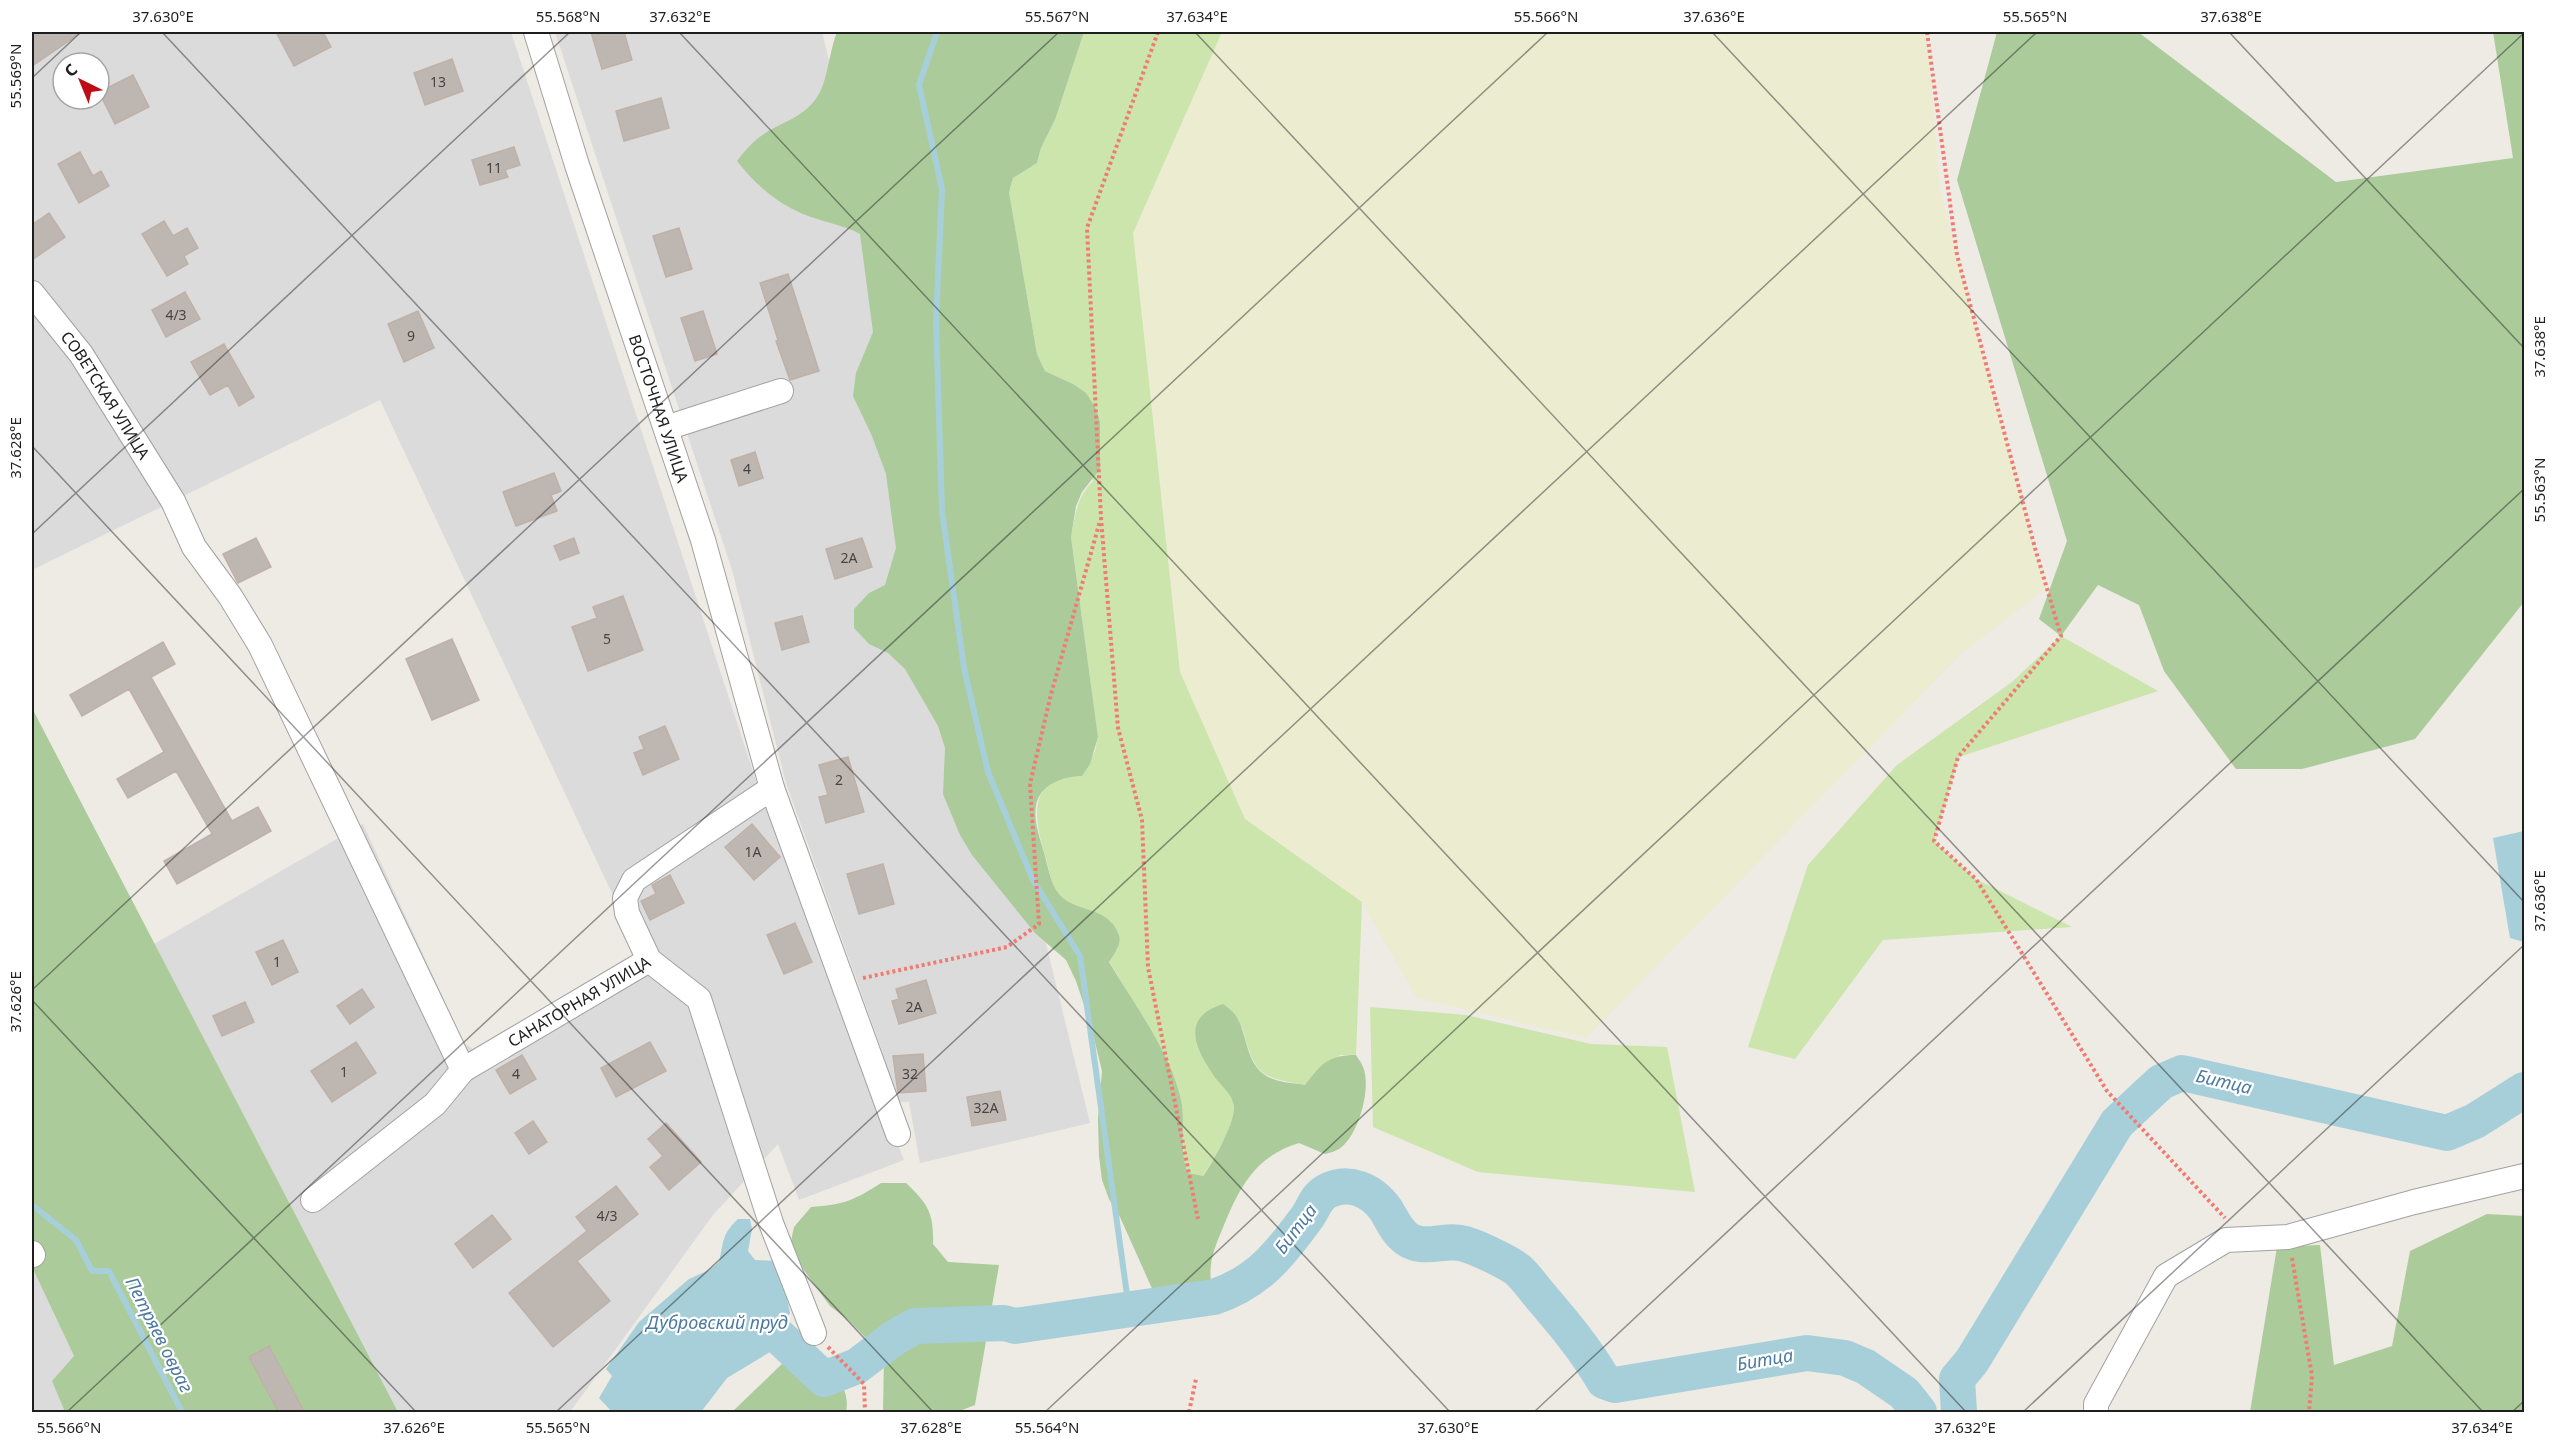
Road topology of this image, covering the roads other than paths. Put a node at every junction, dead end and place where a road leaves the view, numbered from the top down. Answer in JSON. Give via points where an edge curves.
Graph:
{"nodes":[{"id":1,"x":536,"y":32,"type":"edge"},
{"id":2,"x":32,"y":292,"type":"edge"},
{"id":3,"x":781,"y":391,"type":"dead end"},
{"id":4,"x":666,"y":428,"type":"junction"},
{"id":5,"x":772,"y":788,"type":"junction"},
{"id":6,"x":649,"y":960,"type":"junction"},
{"id":7,"x":463,"y":1070,"type":"junction"},
{"id":8,"x":898,"y":1134,"type":"dead end"},
{"id":9,"x":2524,"y":1176,"type":"edge"},
{"id":10,"x":313,"y":1200,"type":"dead end"},
{"id":11,"x":813,"y":1333,"type":"dead end"},
{"id":12,"x":2096,"y":1413,"type":"edge"}],
"edges":[{"from":1,"to":4,"type":"street","name":"ВОСТОЧНАЯ УЛИЦА"},
{"from":2,"to":7,"type":"street","name":"СОВЕТСКАЯ УЛИЦА","via":[[81,354],[173,501],[194,547],[260,645]]},
{"from":3,"to":4,"type":"street"},
{"from":4,"to":5,"type":"street","name":"ВОСТОЧНАЯ УЛИЦА","via":[[703,540]]},
{"from":5,"to":6,"type":"street","name":"САНАТОРНАЯ УЛИЦА","via":[[634,880],[625,898],[627,913]]},
{"from":5,"to":8,"type":"street","name":"ВОСТОЧНАЯ УЛИЦА"},
{"from":6,"to":7,"type":"street","name":"САНАТОРНАЯ УЛИЦА"},
{"from":6,"to":11,"type":"street","via":[[699,999],[771,1223]]},
{"from":7,"to":10,"type":"street","name":"САНАТОРНАЯ УЛИЦА","via":[[435,1104]]},
{"from":9,"to":12,"type":"street","via":[[2288,1237],[2226,1240],[2166,1276],[2096,1404]]}]}
